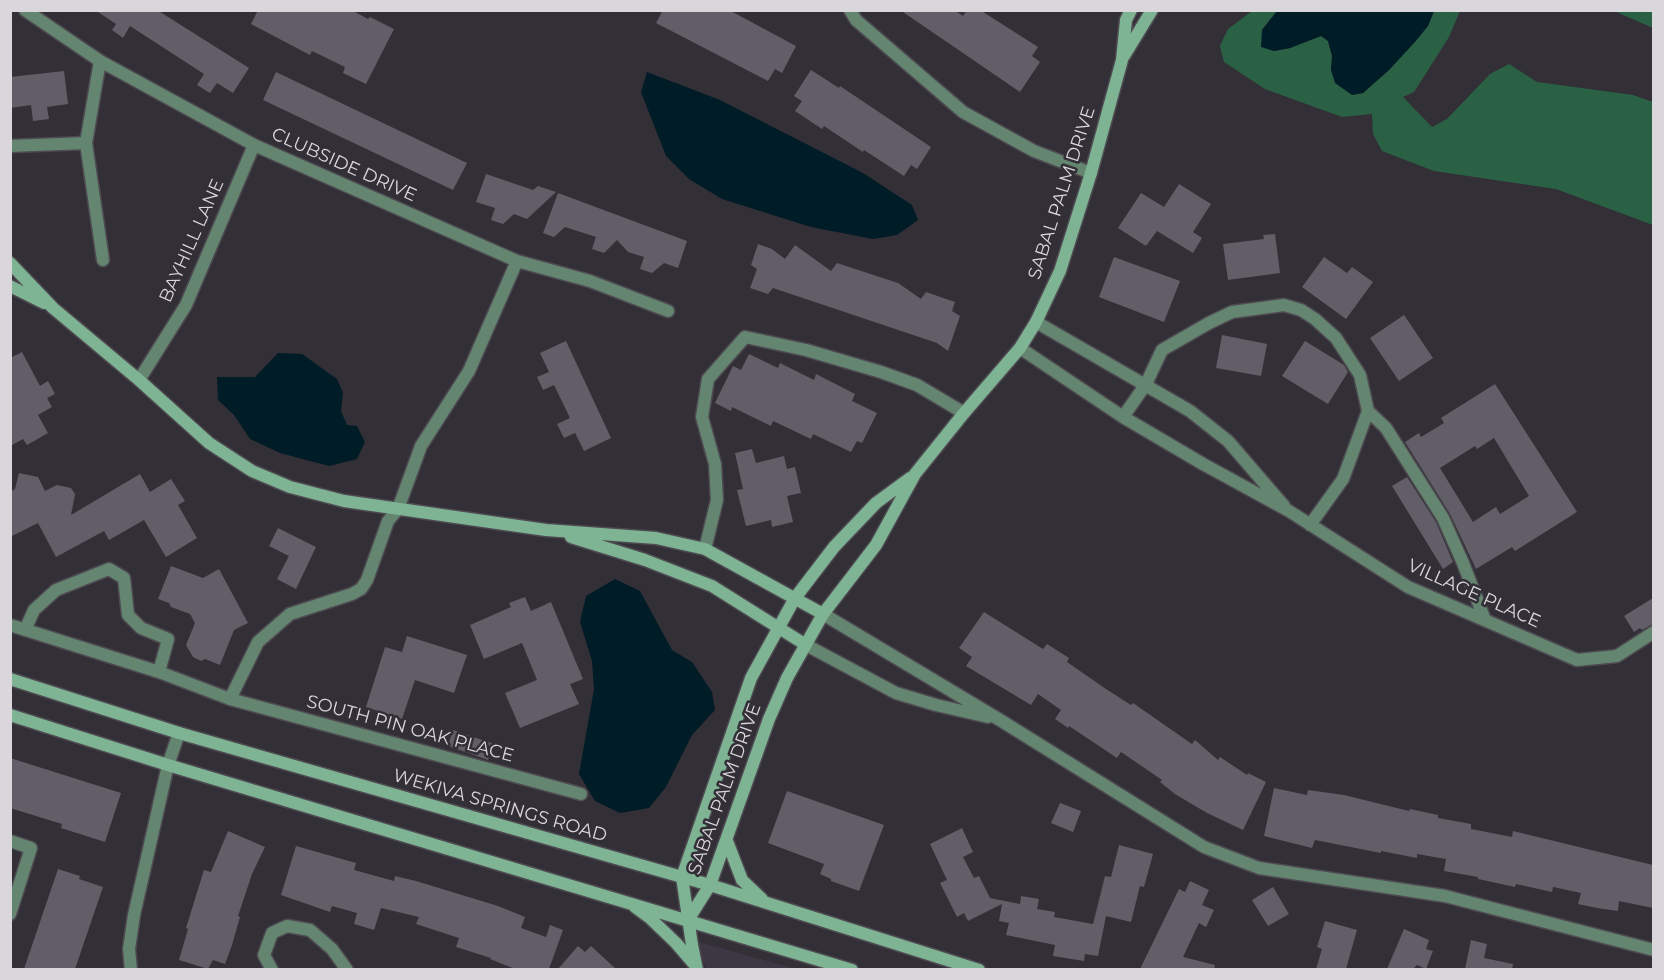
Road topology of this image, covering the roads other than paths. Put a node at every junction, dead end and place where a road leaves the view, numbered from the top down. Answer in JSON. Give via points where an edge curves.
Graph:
{"nodes":[{"id":1,"x":25,"y":10,"type":"edge"},
{"id":2,"x":850,"y":10,"type":"edge"},
{"id":3,"x":1131,"y":10,"type":"edge"},
{"id":4,"x":1152,"y":10,"type":"edge"},
{"id":5,"x":1122,"y":60,"type":"junction"},
{"id":6,"x":100,"y":61,"type":"junction"},
{"id":7,"x":86,"y":143,"type":"junction"},
{"id":8,"x":254,"y":145,"type":"junction"},
{"id":9,"x":10,"y":146,"type":"edge"},
{"id":10,"x":1091,"y":173,"type":"junction"},
{"id":11,"x":103,"y":260,"type":"dead end"},
{"id":12,"x":517,"y":261,"type":"junction"},
{"id":13,"x":10,"y":263,"type":"edge"},
{"id":14,"x":10,"y":286,"type":"edge"},
{"id":15,"x":53,"y":308,"type":"junction"},
{"id":16,"x":668,"y":311,"type":"dead end"},
{"id":17,"x":1036,"y":322,"type":"junction"},
{"id":18,"x":1020,"y":348,"type":"junction"},
{"id":19,"x":139,"y":380,"type":"junction"},
{"id":20,"x":1146,"y":384,"type":"junction"},
{"id":21,"x":1368,"y":411,"type":"junction"},
{"id":22,"x":964,"y":413,"type":"junction"},
{"id":23,"x":1124,"y":417,"type":"junction"},
{"id":24,"x":915,"y":474,"type":"junction"},
{"id":25,"x":398,"y":509,"type":"junction"},
{"id":26,"x":1289,"y":511,"type":"junction"},
{"id":27,"x":1310,"y":525,"type":"junction"},
{"id":28,"x":546,"y":530,"type":"junction"},
{"id":29,"x":705,"y":549,"type":"junction"},
{"id":30,"x":795,"y":598,"type":"junction"},
{"id":31,"x":823,"y":614,"type":"junction"},
{"id":32,"x":1485,"y":620,"type":"junction"},
{"id":33,"x":10,"y":626,"type":"edge"},
{"id":34,"x":777,"y":627,"type":"junction"},
{"id":35,"x":25,"y":630,"type":"junction"},
{"id":36,"x":1653,"y":632,"type":"edge"},
{"id":37,"x":806,"y":645,"type":"junction"},
{"id":38,"x":159,"y":672,"type":"junction"},
{"id":39,"x":10,"y":679,"type":"edge"},
{"id":40,"x":230,"y":699,"type":"junction"},
{"id":41,"x":10,"y":715,"type":"edge"},
{"id":42,"x":1000,"y":720,"type":"junction"},
{"id":43,"x":179,"y":733,"type":"junction"},
{"id":44,"x":168,"y":765,"type":"junction"},
{"id":45,"x":581,"y":794,"type":"dead end"},
{"id":46,"x":10,"y":841,"type":"edge"},
{"id":47,"x":727,"y":841,"type":"junction"},
{"id":48,"x":682,"y":877,"type":"junction"},
{"id":49,"x":710,"y":885,"type":"junction"},
{"id":50,"x":14,"y":891,"type":"edge"},
{"id":51,"x":626,"y":901,"type":"junction"},
{"id":52,"x":765,"y":902,"type":"junction"},
{"id":53,"x":10,"y":914,"type":"edge"},
{"id":54,"x":688,"y":920,"type":"junction"},
{"id":55,"x":1653,"y":950,"type":"edge"},
{"id":56,"x":696,"y":968,"type":"edge"},
{"id":57,"x":131,"y":969,"type":"edge"},
{"id":58,"x":272,"y":969,"type":"edge"},
{"id":59,"x":347,"y":969,"type":"edge"},
{"id":60,"x":852,"y":969,"type":"edge"},
{"id":61,"x":979,"y":969,"type":"edge"}],
"edges":[{"from":1,"to":6,"type":"street","name":"CLUBSIDE DRIVE"},
{"from":2,"to":10,"type":"street","via":[[856,20],[963,112],[1034,151]]},
{"from":3,"to":5,"type":"street","name":"SABAL PALM DRIVE","via":[[1126,20]]},
{"from":4,"to":5,"type":"street","name":"SABAL PALM DRIVE"},
{"from":5,"to":10,"type":"street","name":"SABAL PALM DRIVE"},
{"from":6,"to":7,"type":"street"},
{"from":6,"to":8,"type":"street","name":"CLUBSIDE DRIVE"},
{"from":7,"to":9,"type":"street"},
{"from":7,"to":11,"type":"street"},
{"from":8,"to":12,"type":"street","name":"CLUBSIDE DRIVE"},
{"from":8,"to":19,"type":"street","name":"BAYHILL LANE","via":[[186,306]]},
{"from":10,"to":17,"type":"street","name":"SABAL PALM DRIVE","via":[[1060,271]]},
{"from":12,"to":16,"type":"street","name":"CLUBSIDE DRIVE","via":[[590,281]]},
{"from":12,"to":25,"type":"street","via":[[469,371],[421,446]]},
{"from":13,"to":15,"type":"street"},
{"from":14,"to":15,"type":"street"},
{"from":15,"to":19,"type":"street"},
{"from":17,"to":18,"type":"street","name":"SABAL PALM DRIVE"},
{"from":17,"to":20,"type":"street","name":"VILLAGE PLACE"},
{"from":18,"to":22,"type":"street","name":"SABAL PALM DRIVE"},
{"from":18,"to":23,"type":"street","name":"VILLAGE PLACE"},
{"from":19,"to":25,"type":"street","via":[[209,443],[252,471],[290,487]]},
{"from":20,"to":21,"type":"street","via":[[1162,350],[1209,323],[1232,312],[1284,305],[1301,310],[1336,338],[1360,375]]},
{"from":20,"to":23,"type":"street"},
{"from":20,"to":26,"type":"street","name":"VILLAGE PLACE","via":[[1191,411],[1228,441]]},
{"from":21,"to":27,"type":"street","via":[[1343,479]]},
{"from":21,"to":32,"type":"street","via":[[1386,428],[1443,518]]},
{"from":22,"to":24,"type":"street","name":"SABAL PALM DRIVE"},
{"from":22,"to":29,"type":"street","via":[[917,385],[881,372],[745,337],[708,380],[702,417],[715,464],[717,500]]},
{"from":23,"to":26,"type":"street","name":"VILLAGE PLACE"},
{"from":24,"to":30,"type":"street","name":"SABAL PALM DRIVE","via":[[869,511],[834,547]]},
{"from":24,"to":31,"type":"street","name":"SABAL PALM DRIVE","via":[[876,545]]},
{"from":25,"to":28,"type":"street"},
{"from":25,"to":40,"type":"street","via":[[388,521],[361,589],[290,614],[258,642]]},
{"from":26,"to":27,"type":"street","name":"VILLAGE PLACE"},
{"from":27,"to":32,"type":"street","name":"VILLAGE PLACE","via":[[1408,586]]},
{"from":28,"to":29,"type":"street","via":[[656,538]]},
{"from":28,"to":34,"type":"street","via":[[645,560],[712,586]]},
{"from":29,"to":30,"type":"street"},
{"from":30,"to":31,"type":"street"},
{"from":30,"to":34,"type":"street","name":"SABAL PALM DRIVE"},
{"from":31,"to":37,"type":"street","name":"SABAL PALM DRIVE"},
{"from":31,"to":42,"type":"street"},
{"from":32,"to":36,"type":"street","name":"VILLAGE PLACE","via":[[1577,660],[1617,656]]},
{"from":33,"to":35,"type":"street","name":"SOUTH PIN OAK PLACE"},
{"from":34,"to":37,"type":"street"},
{"from":34,"to":48,"type":"street","name":"SABAL PALM DRIVE","via":[[751,678]]},
{"from":35,"to":38,"type":"street","name":"SOUTH PIN OAK PLACE"},
{"from":35,"to":38,"type":"street","via":[[34,610],[56,590],[109,569],[124,578],[128,615],[141,628],[168,639]]},
{"from":37,"to":42,"type":"street","via":[[896,693]]},
{"from":37,"to":47,"type":"street","name":"SABAL PALM DRIVE","via":[[769,719]]},
{"from":38,"to":40,"type":"street","name":"SOUTH PIN OAK PLACE"},
{"from":39,"to":43,"type":"street","name":"WEKIVA SPRINGS ROAD"},
{"from":40,"to":45,"type":"street","name":"SOUTH PIN OAK PLACE"},
{"from":41,"to":44,"type":"street"},
{"from":42,"to":55,"type":"street","via":[[1204,847],[1259,868],[1445,896]]},
{"from":43,"to":44,"type":"street"},
{"from":43,"to":48,"type":"street","name":"WEKIVA SPRINGS ROAD"},
{"from":44,"to":51,"type":"street"},
{"from":44,"to":57,"type":"street","via":[[134,915],[129,949]]},
{"from":46,"to":50,"type":"street","via":[[31,848]]},
{"from":47,"to":49,"type":"street","name":"SABAL PALM DRIVE"},
{"from":47,"to":52,"type":"street","via":[[742,880]]},
{"from":48,"to":49,"type":"street","name":"WEKIVA SPRINGS ROAD"},
{"from":48,"to":54,"type":"street","name":"SABAL PALM DRIVE"},
{"from":49,"to":52,"type":"street","name":"WEKIVA SPRINGS ROAD"},
{"from":49,"to":54,"type":"street","name":"SABAL PALM DRIVE"},
{"from":50,"to":53,"type":"street"},
{"from":51,"to":54,"type":"street"},
{"from":51,"to":56,"type":"street","via":[[650,918]]},
{"from":52,"to":61,"type":"street","name":"WEKIVA SPRINGS ROAD"},
{"from":54,"to":56,"type":"street"},
{"from":54,"to":60,"type":"street"},
{"from":58,"to":59,"type":"street","via":[[264,955],[272,933],[286,926],[310,930]]}]}
